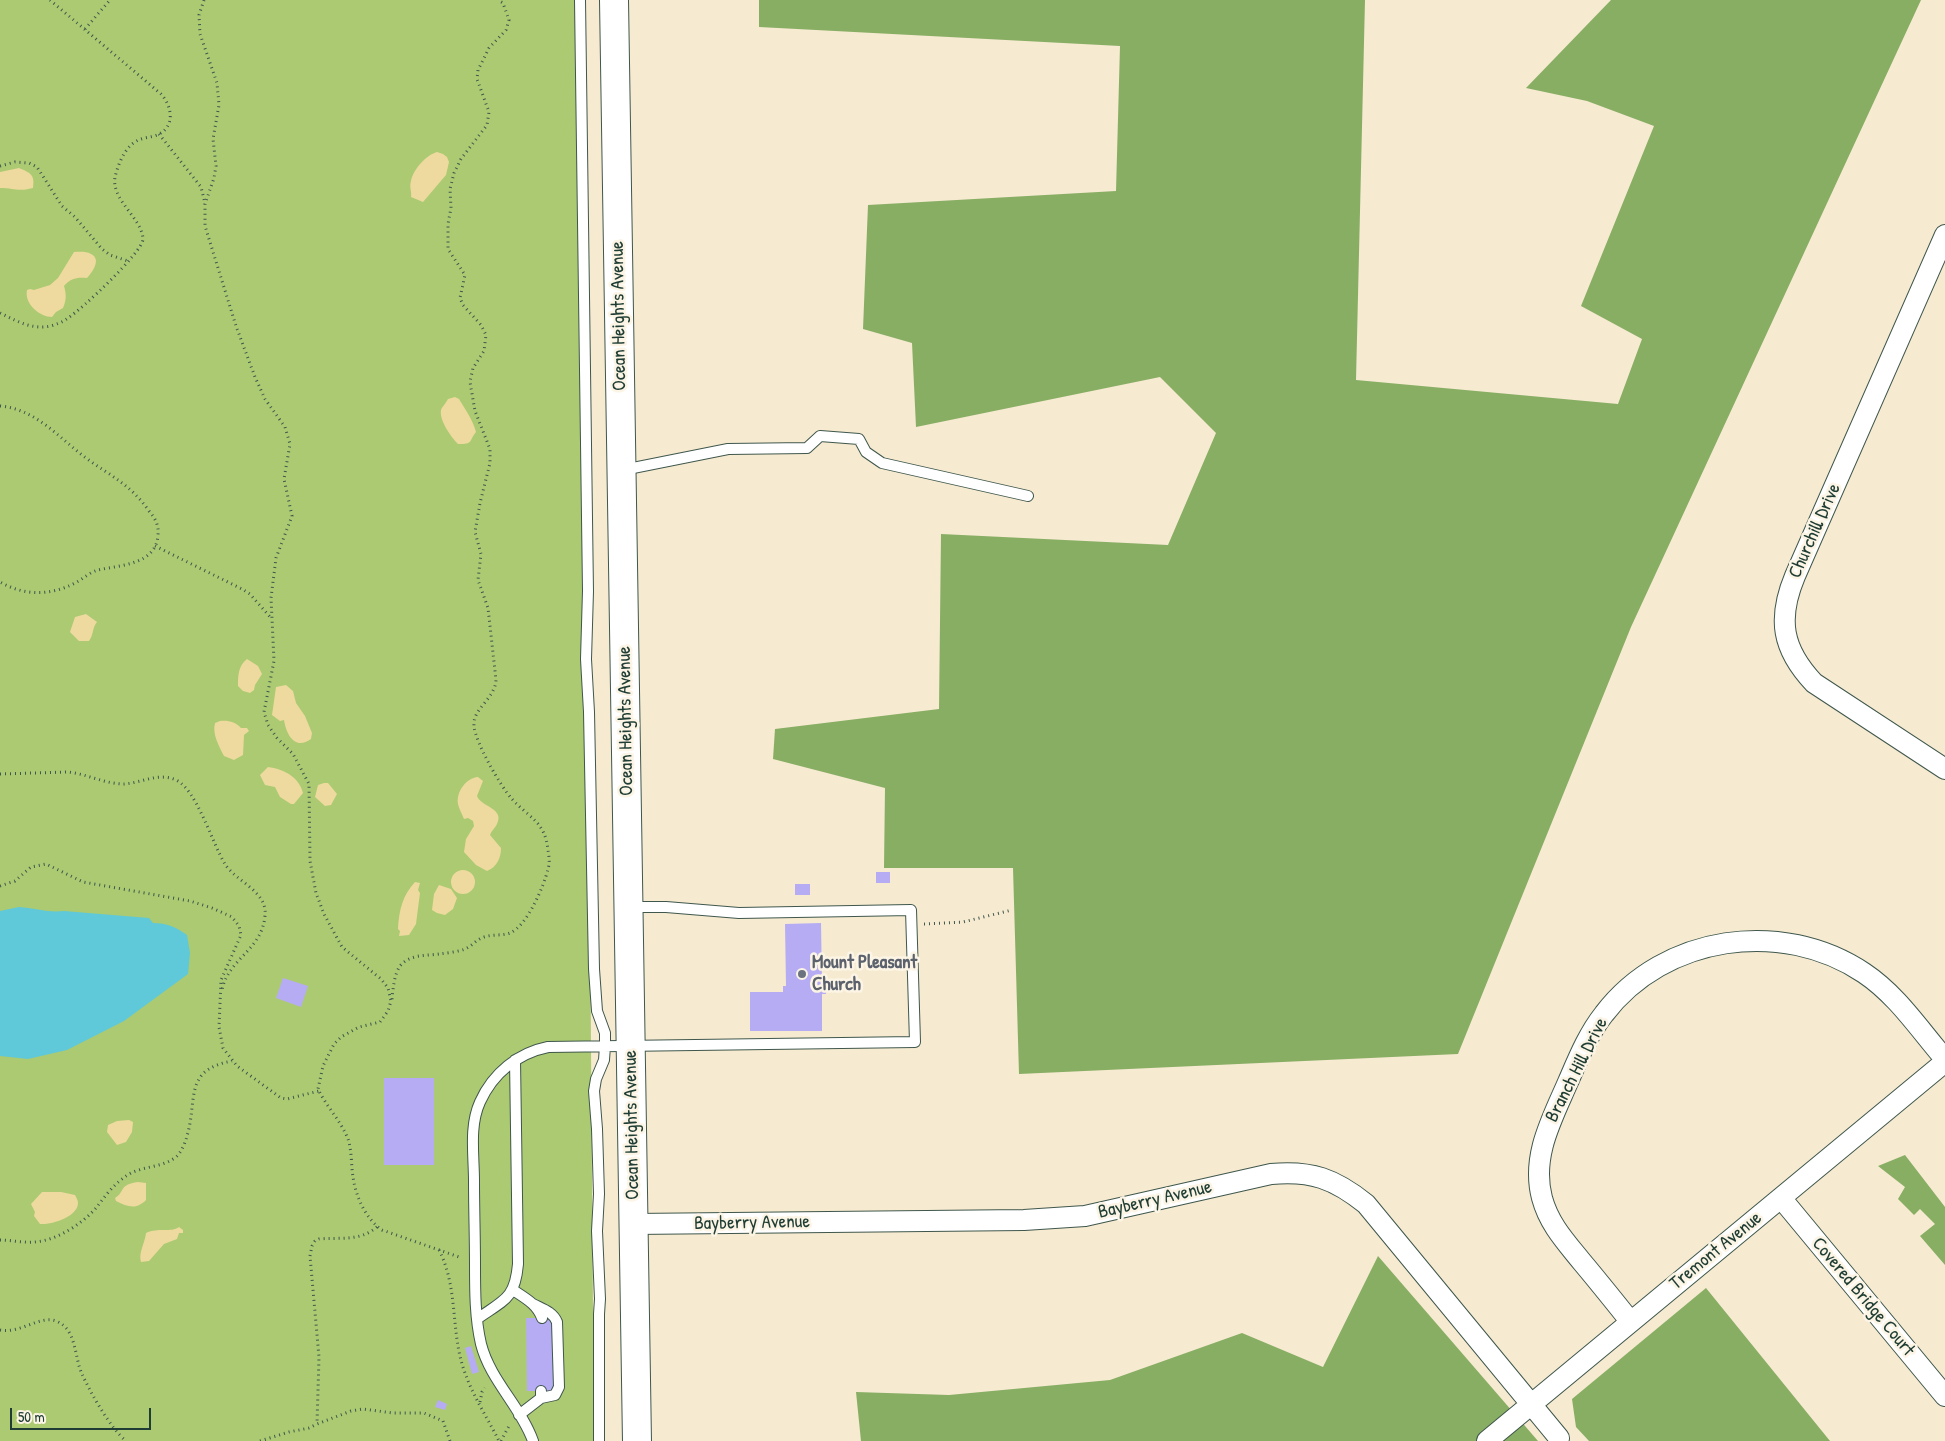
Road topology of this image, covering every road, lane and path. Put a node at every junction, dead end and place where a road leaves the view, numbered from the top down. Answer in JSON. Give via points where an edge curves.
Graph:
{"nodes":[{"id":1,"x":50,"y":0,"type":"edge"},
{"id":2,"x":110,"y":0,"type":"edge"},
{"id":3,"x":204,"y":0,"type":"edge"},
{"id":4,"x":498,"y":0,"type":"edge"},
{"id":5,"x":580,"y":0,"type":"edge"},
{"id":6,"x":614,"y":0,"type":"edge"},
{"id":7,"x":85,"y":28,"type":"junction"},
{"id":8,"x":159,"y":134,"type":"junction"},
{"id":9,"x":0,"y":166,"type":"edge"},
{"id":10,"x":205,"y":204,"type":"junction"},
{"id":11,"x":1945,"y":235,"type":"edge"},
{"id":12,"x":128,"y":261,"type":"junction"},
{"id":13,"x":0,"y":314,"type":"edge"},
{"id":14,"x":0,"y":406,"type":"edge"},
{"id":15,"x":622,"y":470,"type":"junction"},
{"id":16,"x":1028,"y":496,"type":"dead end"},
{"id":17,"x":155,"y":546,"type":"junction"},
{"id":18,"x":0,"y":582,"type":"edge"},
{"id":19,"x":272,"y":619,"type":"junction"},
{"id":20,"x":1943,"y":762,"type":"edge"},
{"id":21,"x":0,"y":774,"type":"edge"},
{"id":22,"x":0,"y":886,"type":"edge"},
{"id":23,"x":628,"y":907,"type":"junction"},
{"id":24,"x":1012,"y":910,"type":"dead end"},
{"id":25,"x":921,"y":924,"type":"dead end"},
{"id":26,"x":220,"y":1000,"type":"junction"},
{"id":27,"x":391,"y":1001,"type":"junction"},
{"id":28,"x":618,"y":1046,"type":"junction"},
{"id":29,"x":515,"y":1060,"type":"junction"},
{"id":30,"x":1945,"y":1060,"type":"edge"},
{"id":31,"x":232,"y":1061,"type":"junction"},
{"id":32,"x":319,"y":1091,"type":"junction"},
{"id":33,"x":1781,"y":1198,"type":"junction"},
{"id":34,"x":633,"y":1224,"type":"junction"},
{"id":35,"x":378,"y":1227,"type":"junction"},
{"id":36,"x":0,"y":1240,"type":"edge"},
{"id":37,"x":438,"y":1249,"type":"junction"},
{"id":38,"x":475,"y":1262,"type":"junction"},
{"id":39,"x":513,"y":1290,"type":"junction"},
{"id":40,"x":533,"y":1304,"type":"junction"},
{"id":41,"x":542,"y":1318,"type":"dead end"},
{"id":42,"x":477,"y":1319,"type":"junction"},
{"id":43,"x":1630,"y":1321,"type":"junction"},
{"id":44,"x":0,"y":1330,"type":"edge"},
{"id":45,"x":1945,"y":1396,"type":"edge"},
{"id":46,"x":1532,"y":1404,"type":"junction"},
{"id":47,"x":519,"y":1415,"type":"junction"},
{"id":48,"x":317,"y":1424,"type":"junction"},
{"id":49,"x":1559,"y":1438,"type":"dead end"},
{"id":50,"x":126,"y":1441,"type":"edge"},
{"id":51,"x":260,"y":1441,"type":"edge"},
{"id":52,"x":450,"y":1441,"type":"edge"},
{"id":53,"x":500,"y":1441,"type":"edge"},
{"id":54,"x":533,"y":1441,"type":"edge"},
{"id":55,"x":599,"y":1441,"type":"edge"},
{"id":56,"x":638,"y":1441,"type":"edge"},
{"id":57,"x":1487,"y":1441,"type":"edge"}],
"edges":[{"from":1,"to":7,"type":"path"},
{"from":2,"to":7,"type":"path"},
{"from":3,"to":10,"type":"path","via":[[199,15],[200,34],[217,83],[219,105],[213,138],[216,166]]},
{"from":4,"to":27,"type":"path","via":[[509,20],[506,30],[489,48],[478,70],[477,79],[489,112],[487,125],[470,145],[454,173],[448,241],[448,249],[465,275],[460,298],[486,335],[484,351],[473,368],[470,382],[475,411],[490,449],[475,532],[481,554],[478,580],[488,608],[496,688],[473,724],[481,748],[505,790],[542,829],[548,846],[549,867],[540,892],[514,931],[486,936],[466,949],[417,956],[407,961],[395,978]]},
{"from":5,"to":28,"type":"lane","via":[[588,591],[586,658],[594,969],[597,1011],[605,1033]]},
{"from":6,"to":15,"type":"main road","name":"Ocean Heights Avenue"},
{"from":7,"to":8,"type":"path","via":[[166,99],[171,110],[170,120]]},
{"from":8,"to":10,"type":"path","via":[[201,187]]},
{"from":8,"to":12,"type":"path","via":[[130,146],[120,160],[115,178],[118,193],[143,238],[139,249]]},
{"from":9,"to":12,"type":"path","via":[[14,162],[37,167],[55,197],[102,249]]},
{"from":10,"to":19,"type":"path","via":[[205,226],[236,326],[264,399],[289,436],[284,479],[292,516],[276,558]]},
{"from":11,"to":20,"type":"street","name":"Churchill Drive","via":[[1795,576],[1785,601],[1784,616],[1791,652],[1798,666],[1814,683]]},
{"from":12,"to":13,"type":"path","via":[[85,305],[56,324],[28,326]]},
{"from":14,"to":17,"type":"path","via":[[21,411],[46,425],[86,458],[131,488],[156,520],[159,533]]},
{"from":15,"to":16,"type":"lane","via":[[728,449],[808,448],[820,436],[858,439],[866,452],[882,463]]},
{"from":15,"to":23,"type":"main road","name":"Ocean Heights Avenue"},
{"from":17,"to":18,"type":"path","via":[[137,562],[97,570],[62,590],[25,592]]},
{"from":17,"to":19,"type":"path","via":[[242,589]]},
{"from":19,"to":27,"type":"path","via":[[274,661],[264,712],[268,725],[293,754],[309,784],[310,861],[316,893],[342,947],[381,979],[388,988]]},
{"from":21,"to":26,"type":"path","via":[[68,772],[122,784],[164,777],[178,780],[188,789],[225,864],[235,877],[258,895],[265,906],[264,927],[257,941],[224,981]]},
{"from":22,"to":26,"type":"path","via":[[15,881],[31,867],[46,864],[83,882],[190,901],[224,913],[236,921],[241,935],[221,980]]},
{"from":23,"to":28,"type":"main road","name":"Ocean Heights Avenue"},
{"from":23,"to":28,"type":"lane","via":[[739,913],[911,910],[915,1042]]},
{"from":24,"to":25,"type":"path","via":[[964,922]]},
{"from":26,"to":31,"type":"path","via":[[223,1048]]},
{"from":27,"to":32,"type":"path","via":[[380,1022],[359,1027],[334,1044],[323,1066]]},
{"from":28,"to":29,"type":"lane","via":[[548,1047]]},
{"from":28,"to":34,"type":"main road","name":"Ocean Heights Avenue"},
{"from":28,"to":55,"type":"lane","via":[[604,1060],[594,1091],[599,1194]]},
{"from":29,"to":38,"type":"lane","via":[[486,1090],[475,1115]]},
{"from":29,"to":39,"type":"lane","via":[[518,1264]]},
{"from":30,"to":33,"type":"street","name":"Tremont Avenue"},
{"from":30,"to":43,"type":"street","name":"Branch Hill Drive","via":[[1883,987],[1849,964],[1816,949],[1751,940],[1708,946],[1666,962],[1628,989],[1598,1022],[1578,1059],[1544,1140],[1538,1170],[1550,1222]]},
{"from":31,"to":32,"type":"path","via":[[281,1098]]},
{"from":31,"to":36,"type":"path","via":[[216,1064],[197,1080],[188,1133],[177,1156],[130,1173],[103,1196],[86,1217],[56,1236],[35,1242]]},
{"from":32,"to":35,"type":"path","via":[[346,1135],[360,1200]]},
{"from":33,"to":43,"type":"street","name":"Tremont Avenue"},
{"from":33,"to":45,"type":"street","name":"Covered Bridge Court"},
{"from":34,"to":46,"type":"street","name":"Bayberry Avenue","via":[[1072,1218],[1272,1174],[1312,1175],[1332,1181],[1366,1204]]},
{"from":34,"to":56,"type":"main road","name":"Ocean Heights Avenue"},
{"from":35,"to":37,"type":"path"},
{"from":35,"to":48,"type":"path","via":[[349,1239],[319,1239],[312,1246],[311,1272],[319,1357]]},
{"from":37,"to":38,"type":"path"},
{"from":37,"to":53,"type":"path","via":[[452,1286],[455,1328],[464,1372]]},
{"from":38,"to":42,"type":"lane"},
{"from":39,"to":40,"type":"lane"},
{"from":39,"to":42,"type":"lane"},
{"from":40,"to":41,"type":"lane"},
{"from":40,"to":47,"type":"lane","via":[[549,1311],[557,1322],[559,1387],[555,1396],[541,1395]]},
{"from":42,"to":47,"type":"lane","via":[[481,1345],[488,1362]]},
{"from":43,"to":46,"type":"street","name":"Tremont Avenue"},
{"from":44,"to":50,"type":"path","via":[[19,1329],[45,1320],[62,1324],[72,1340],[81,1372]]},
{"from":46,"to":49,"type":"street","name":"Bayberry Avenue"},
{"from":46,"to":57,"type":"street","name":"Tremont Avenue"},
{"from":47,"to":54,"type":"lane"},
{"from":48,"to":51,"type":"path"},
{"from":48,"to":52,"type":"path","via":[[362,1409],[393,1414],[424,1413],[443,1421]]}]}
